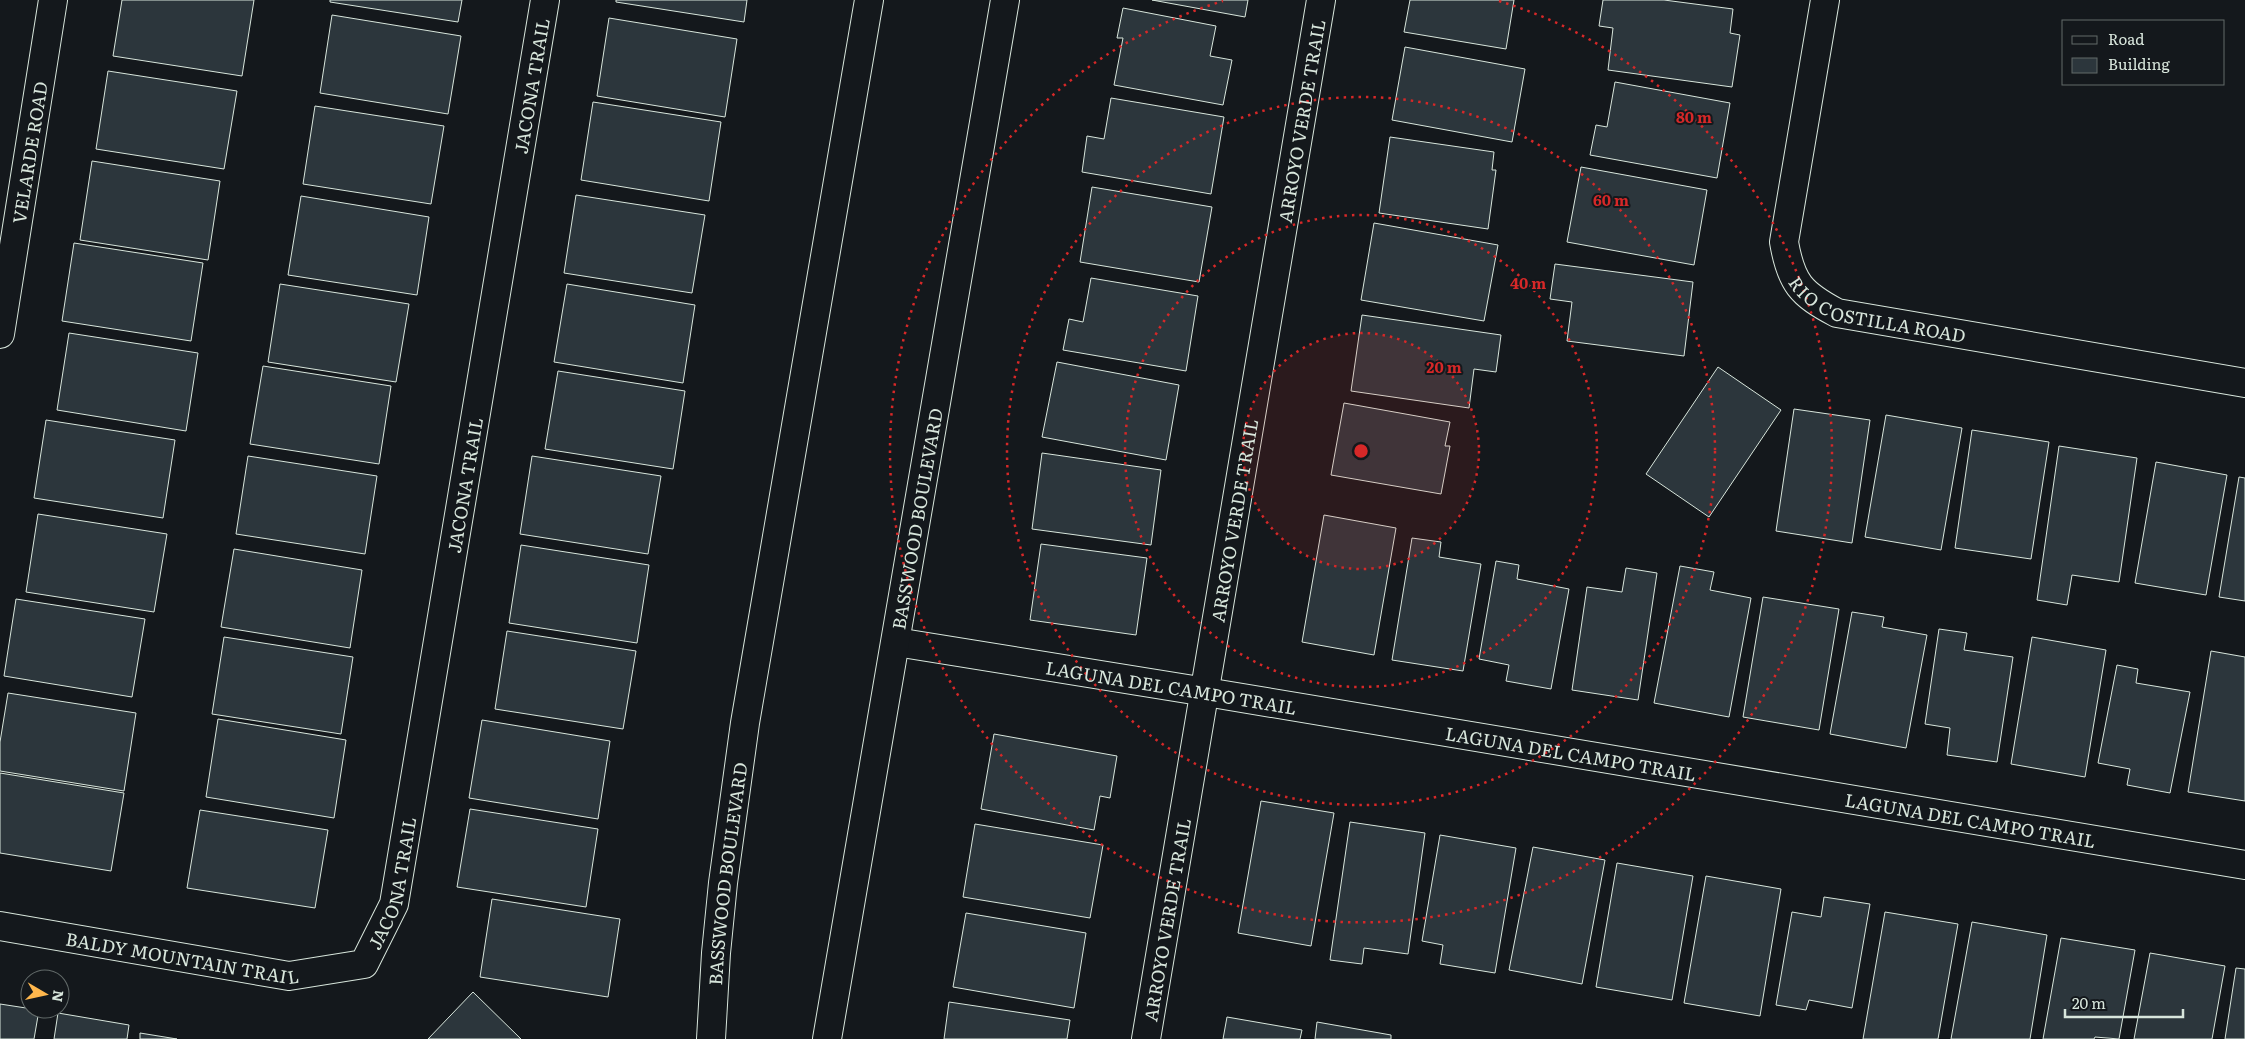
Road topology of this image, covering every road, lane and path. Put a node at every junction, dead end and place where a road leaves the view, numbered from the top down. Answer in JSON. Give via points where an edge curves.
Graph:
{"nodes":[{"id":1,"x":53,"y":0,"type":"edge"},
{"id":2,"x":545,"y":0,"type":"edge"},
{"id":3,"x":869,"y":0,"type":"edge"},
{"id":4,"x":1005,"y":0,"type":"edge"},
{"id":5,"x":1321,"y":0,"type":"edge"},
{"id":6,"x":1825,"y":0,"type":"edge"},
{"id":7,"x":0,"y":334,"type":"edge"},
{"id":8,"x":2245,"y":383,"type":"edge"},
{"id":9,"x":896,"y":642,"type":"junction"},
{"id":10,"x":1206,"y":692,"type":"junction"},
{"id":11,"x":2245,"y":865,"type":"edge"},
{"id":12,"x":0,"y":926,"type":"edge"},
{"id":13,"x":364,"y":964,"type":"joint"},
{"id":14,"x":711,"y":1039,"type":"edge"},
{"id":15,"x":827,"y":1039,"type":"edge"},
{"id":16,"x":1146,"y":1039,"type":"edge"}],
"edges":[{"from":1,"to":7,"type":"street","name":"VELARDE ROAD"},
{"from":2,"to":13,"type":"street","name":"JACONA TRAIL","via":[[394,904]]},
{"from":3,"to":14,"type":"street","name":"BASSWOOD BOULEVARD","via":[[741,750],[722,891]]},
{"from":4,"to":9,"type":"street","name":"BASSWOOD BOULEVARD"},
{"from":5,"to":10,"type":"street","name":"ARROYO VERDE TRAIL"},
{"from":6,"to":8,"type":"street","name":"RIO COSTILLA ROAD","via":[[1784,242],[1788,267],[1799,286],[1814,301],[1837,313]]},
{"from":9,"to":10,"type":"street","name":"LAGUNA DEL CAMPO TRAIL"},
{"from":9,"to":15,"type":"street","name":"BASSWOOD BOULEVARD"},
{"from":10,"to":11,"type":"street","name":"LAGUNA DEL CAMPO TRAIL"},
{"from":10,"to":16,"type":"street","name":"ARROYO VERDE TRAIL"},
{"from":12,"to":13,"type":"street","name":"BALDY MOUNTAIN TRAIL","via":[[289,976]]}]}
